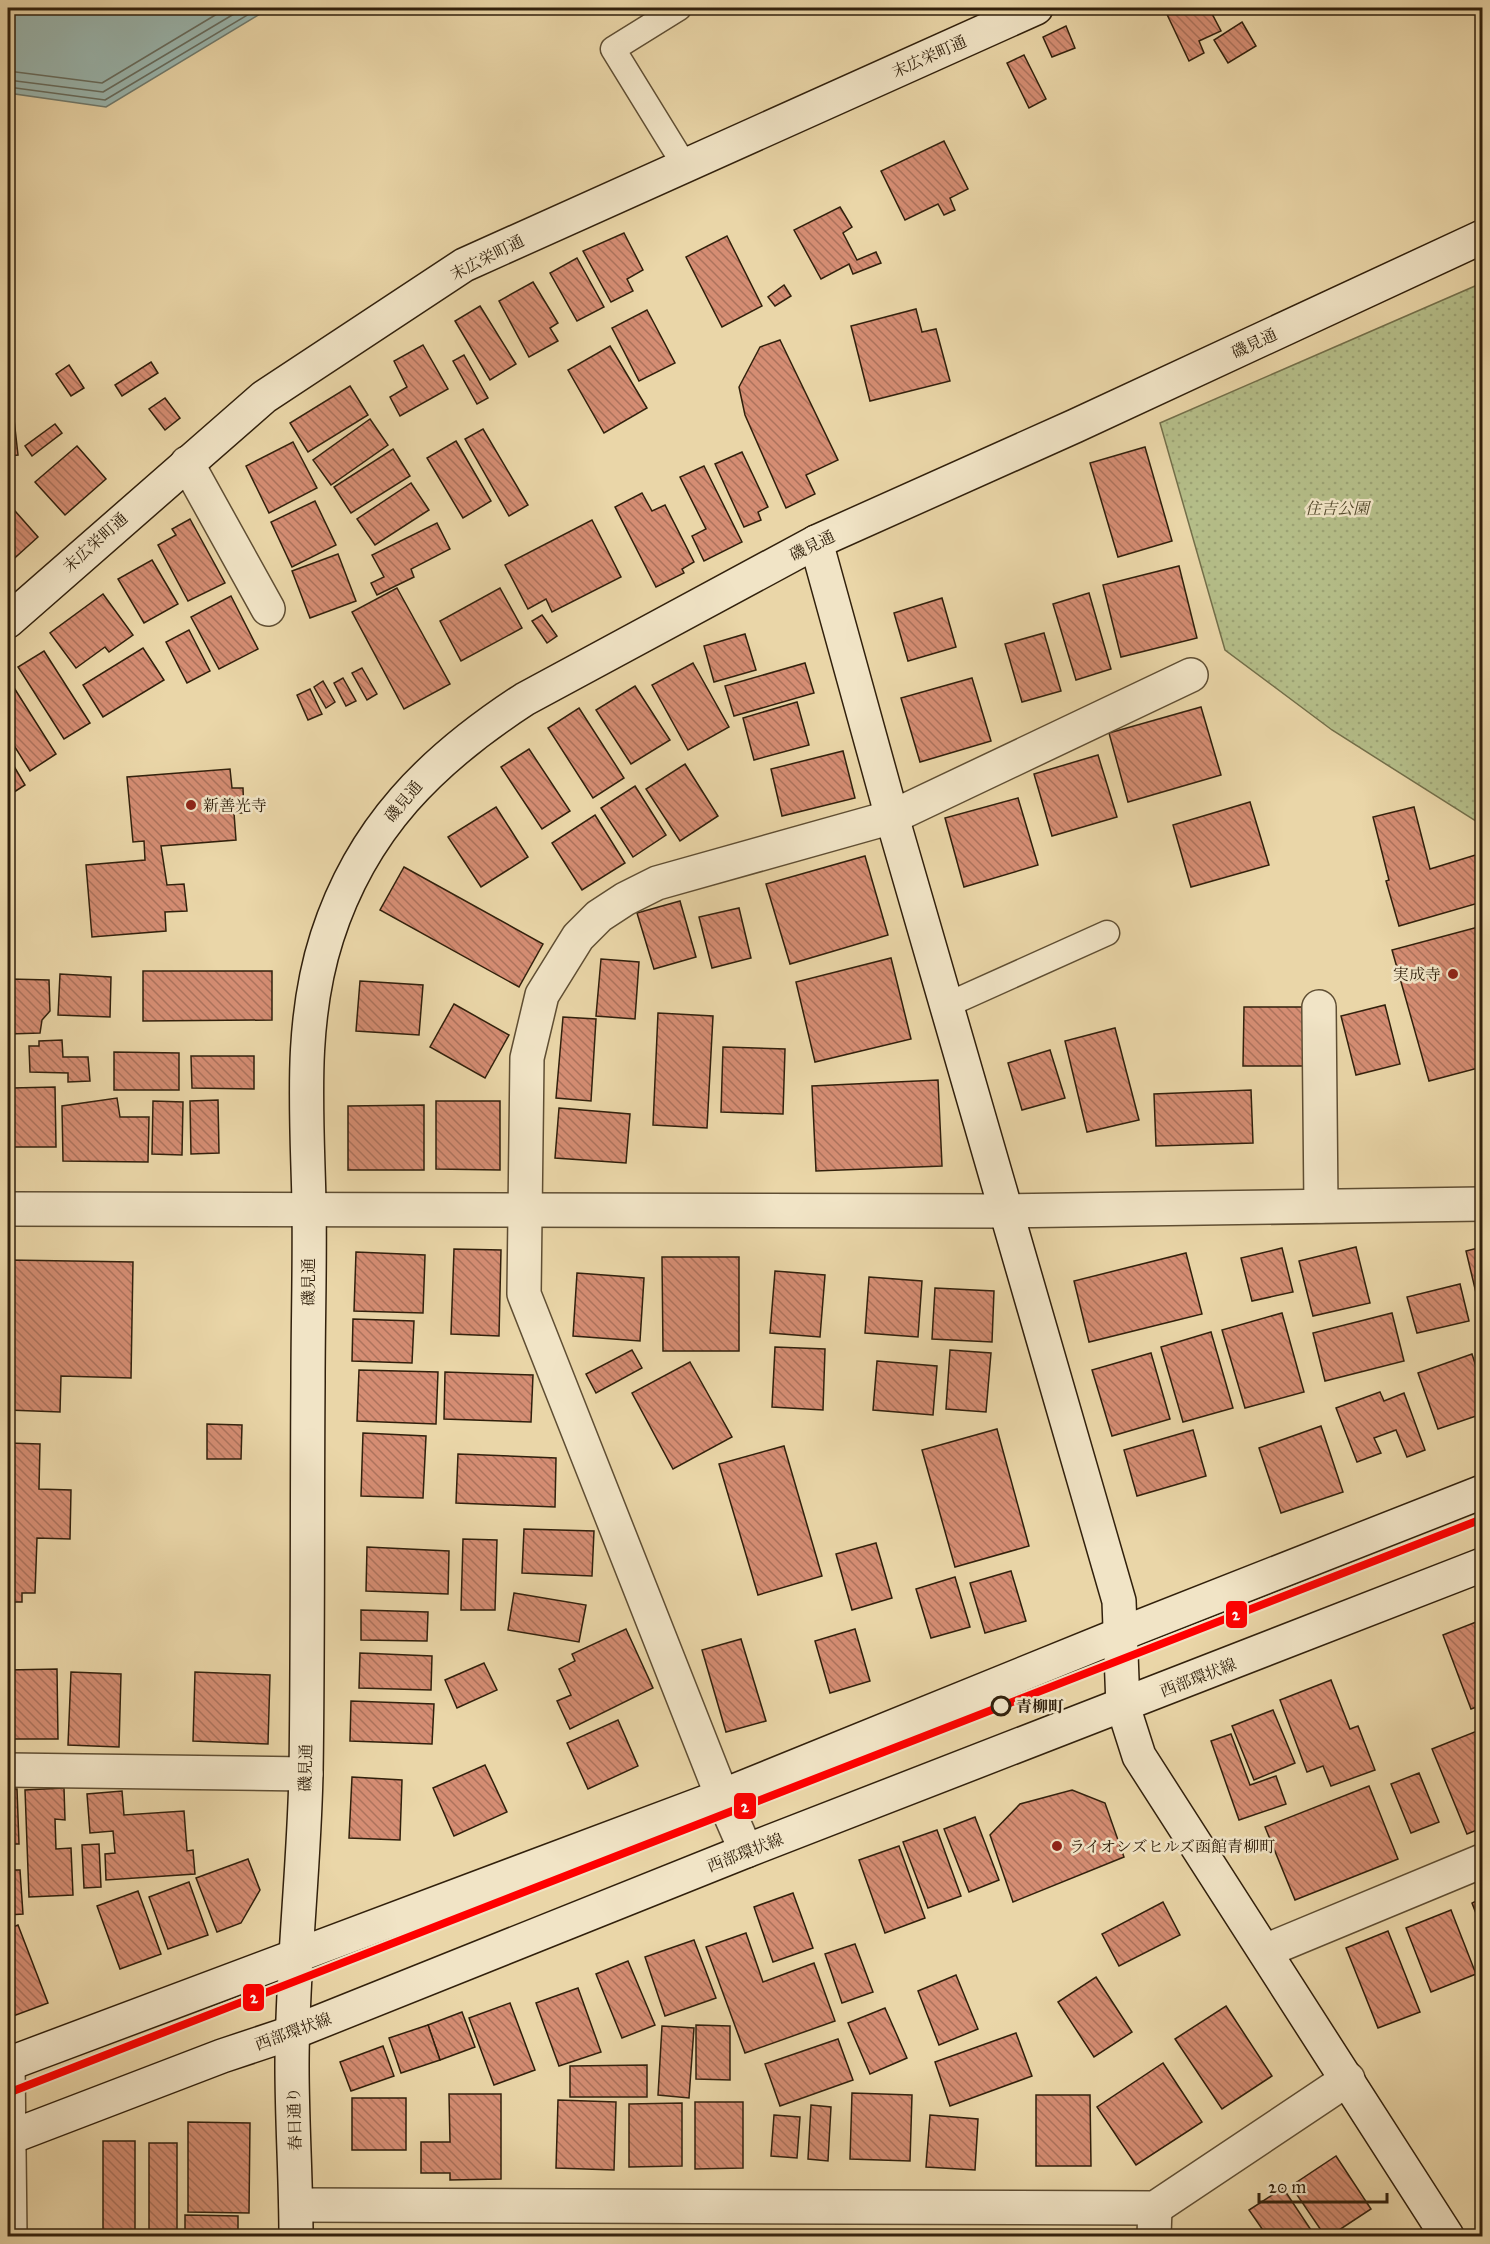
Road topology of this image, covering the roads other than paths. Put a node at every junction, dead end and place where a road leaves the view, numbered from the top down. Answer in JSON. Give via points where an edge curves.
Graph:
{"nodes":[{"id":1,"x":679,"y":8,"type":"edge"},
{"id":2,"x":1036,"y":8,"type":"edge"},
{"id":3,"x":685,"y":166,"type":"junction"},
{"id":4,"x":1482,"y":237,"type":"edge"},
{"id":5,"x":187,"y":463,"type":"junction"},
{"id":6,"x":816,"y":542,"type":"junction"},
{"id":7,"x":268,"y":609,"type":"dead end"},
{"id":8,"x":8,"y":621,"type":"edge"},
{"id":9,"x":1191,"y":675,"type":"dead end"},
{"id":10,"x":892,"y":817,"type":"junction"},
{"id":11,"x":1107,"y":933,"type":"dead end"},
{"id":12,"x":947,"y":1005,"type":"junction"},
{"id":13,"x":1319,"y":1007,"type":"dead end"},
{"id":14,"x":1482,"y":1204,"type":"edge"},
{"id":15,"x":1321,"y":1206,"type":"junction"},
{"id":16,"x":309,"y":1208,"type":"junction"},
{"id":17,"x":524,"y":1208,"type":"junction"},
{"id":18,"x":8,"y":1209,"type":"edge"},
{"id":19,"x":1007,"y":1211,"type":"junction"},
{"id":20,"x":1482,"y":1492,"type":"edge"},
{"id":21,"x":1482,"y":1565,"type":"edge"},
{"id":22,"x":1121,"y":1634,"type":"junction"},
{"id":23,"x":1123,"y":1706,"type":"junction"},
{"id":24,"x":8,"y":1770,"type":"edge"},
{"id":25,"x":306,"y":1774,"type":"junction"},
{"id":26,"x":722,"y":1796,"type":"junction"},
{"id":27,"x":746,"y":1851,"type":"junction"},
{"id":28,"x":1482,"y":1861,"type":"edge"},
{"id":29,"x":1265,"y":1951,"type":"junction"},
{"id":30,"x":298,"y":1956,"type":"junction"},
{"id":31,"x":294,"y":2017,"type":"junction"},
{"id":32,"x":8,"y":2064,"type":"edge"},
{"id":33,"x":1348,"y":2079,"type":"junction"},
{"id":34,"x":9,"y":2138,"type":"edge"},
{"id":35,"x":296,"y":2221,"type":"edge"},
{"id":36,"x":1154,"y":2222,"type":"edge"},
{"id":37,"x":10,"y":2236,"type":"edge"},
{"id":38,"x":1447,"y":2236,"type":"edge"}],
"edges":[{"from":1,"to":3,"type":"lane","via":[[614,49]]},
{"from":2,"to":3,"type":"street","name":"末広栄町通"},
{"from":3,"to":5,"type":"street","name":"末広栄町通","via":[[464,266],[264,397]]},
{"from":4,"to":6,"type":"street","name":"磯見通"},
{"from":5,"to":7,"type":"street"},
{"from":5,"to":8,"type":"street","name":"末広栄町通"},
{"from":6,"to":10,"type":"street"},
{"from":6,"to":16,"type":"street","name":"磯見通","via":[[525,699],[452,750],[396,806],[354,870],[318,967],[305,1061]]},
{"from":9,"to":10,"type":"street"},
{"from":10,"to":12,"type":"street"},
{"from":10,"to":17,"type":"street","via":[[657,883],[607,910],[578,937],[542,995],[534,1019],[527,1058]]},
{"from":11,"to":12,"type":"lane"},
{"from":12,"to":19,"type":"street"},
{"from":13,"to":15,"type":"street"},
{"from":14,"to":15,"type":"street"},
{"from":15,"to":19,"type":"street"},
{"from":16,"to":17,"type":"street"},
{"from":16,"to":18,"type":"street"},
{"from":16,"to":25,"type":"street","name":"磯見通"},
{"from":17,"to":19,"type":"street"},
{"from":17,"to":26,"type":"street","via":[[524,1294]]},
{"from":19,"to":22,"type":"street","via":[[1119,1601]]},
{"from":20,"to":22,"type":"street"},
{"from":21,"to":23,"type":"street","name":"西部環状線"},
{"from":22,"to":23,"type":"street"},
{"from":22,"to":26,"type":"street"},
{"from":23,"to":27,"type":"street","name":"西部環状線"},
{"from":23,"to":29,"type":"street","via":[[1139,1756]]},
{"from":24,"to":25,"type":"street"},
{"from":25,"to":30,"type":"street","name":"磯見通"},
{"from":26,"to":27,"type":"street"},
{"from":26,"to":30,"type":"street"},
{"from":27,"to":31,"type":"street","name":"西部環状線"},
{"from":28,"to":29,"type":"street"},
{"from":29,"to":33,"type":"street"},
{"from":30,"to":31,"type":"street","name":"磯見通"},
{"from":30,"to":32,"type":"street"},
{"from":31,"to":34,"type":"street","name":"西部環状線","via":[[222,2056]]},
{"from":31,"to":35,"type":"street","name":"春日通り"},
{"from":32,"to":34,"type":"street"},
{"from":33,"to":36,"type":"street"},
{"from":33,"to":38,"type":"street"},
{"from":34,"to":37,"type":"street"},
{"from":35,"to":36,"type":"street"}]}
